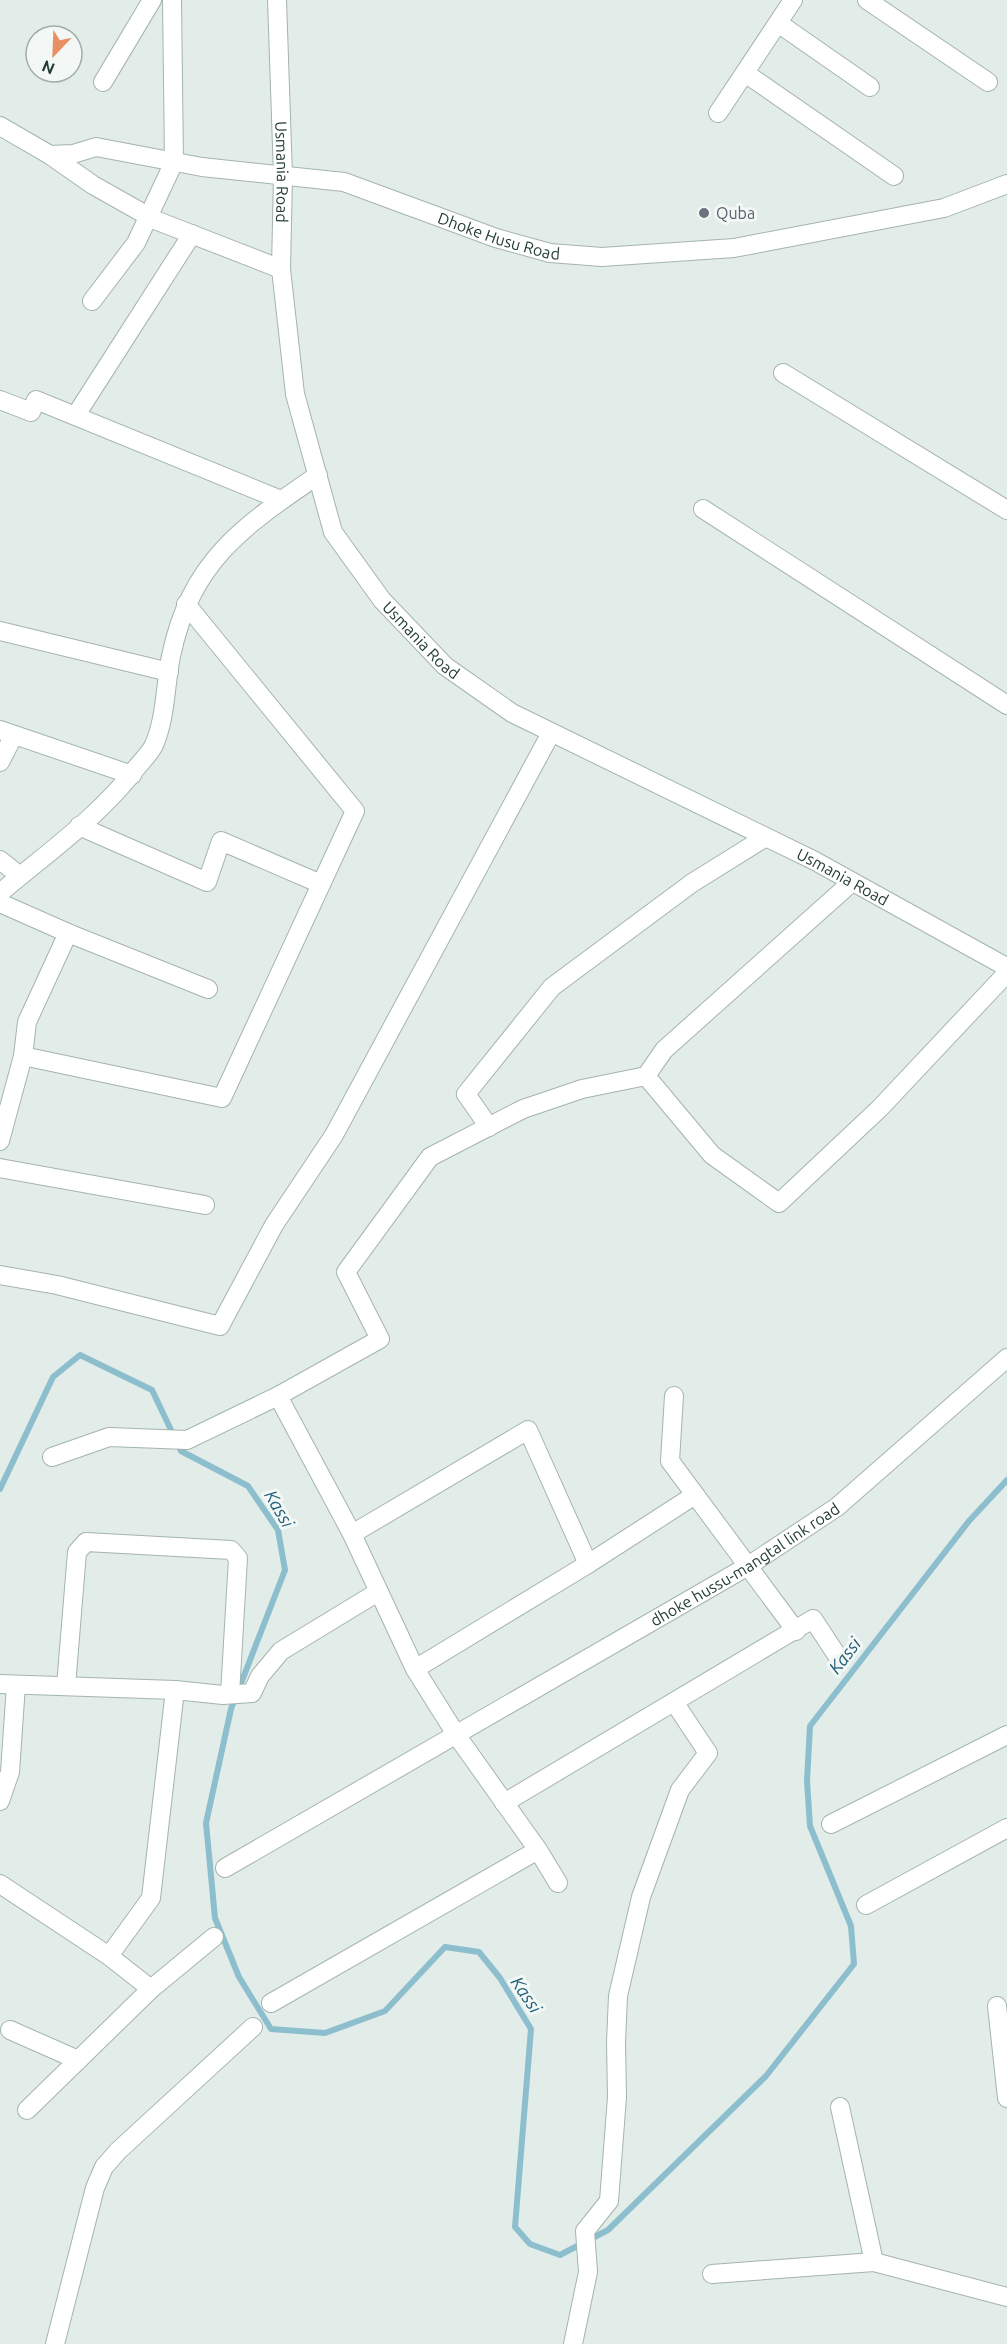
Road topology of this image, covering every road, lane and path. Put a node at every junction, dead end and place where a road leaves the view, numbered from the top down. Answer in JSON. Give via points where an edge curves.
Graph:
{"nodes":[{"id":1,"x":152,"y":0,"type":"edge"},
{"id":2,"x":172,"y":0,"type":"edge"},
{"id":3,"x":278,"y":0,"type":"edge"},
{"id":4,"x":793,"y":0,"type":"edge"},
{"id":5,"x":867,"y":0,"type":"edge"},
{"id":6,"x":778,"y":23,"type":"junction"},
{"id":7,"x":745,"y":72,"type":"junction"},
{"id":8,"x":103,"y":82,"type":"dead end"},
{"id":9,"x":988,"y":82,"type":"dead end"},
{"id":10,"x":870,"y":87,"type":"dead end"},
{"id":11,"x":718,"y":113,"type":"dead end"},
{"id":12,"x":0,"y":126,"type":"edge"},
{"id":13,"x":50,"y":155,"type":"junction"},
{"id":14,"x":174,"y":162,"type":"junction"},
{"id":15,"x":283,"y":176,"type":"junction"},
{"id":16,"x":894,"y":176,"type":"dead end"},
{"id":17,"x":1007,"y":184,"type":"edge"},
{"id":18,"x":148,"y":216,"type":"junction"},
{"id":19,"x":192,"y":234,"type":"junction"},
{"id":20,"x":281,"y":268,"type":"junction"},
{"id":21,"x":92,"y":301,"type":"dead end"},
{"id":22,"x":783,"y":373,"type":"dead end"},
{"id":23,"x":0,"y":400,"type":"edge"},
{"id":24,"x":76,"y":415,"type":"junction"},
{"id":25,"x":318,"y":475,"type":"junction"},
{"id":26,"x":281,"y":500,"type":"junction"},
{"id":27,"x":703,"y":509,"type":"dead end"},
{"id":28,"x":1007,"y":510,"type":"edge"},
{"id":29,"x":186,"y":604,"type":"junction"},
{"id":30,"x":0,"y":631,"type":"edge"},
{"id":31,"x":169,"y":672,"type":"junction"},
{"id":32,"x":1007,"y":705,"type":"edge"},
{"id":33,"x":7,"y":733,"type":"edge"},
{"id":34,"x":551,"y":733,"type":"junction"},
{"id":35,"x":0,"y":762,"type":"edge"},
{"id":36,"x":132,"y":775,"type":"junction"},
{"id":37,"x":79,"y":826,"type":"junction"},
{"id":38,"x":766,"y":837,"type":"junction"},
{"id":39,"x":0,"y":860,"type":"edge"},
{"id":40,"x":20,"y":876,"type":"junction"},
{"id":41,"x":852,"y":882,"type":"junction"},
{"id":42,"x":321,"y":884,"type":"junction"},
{"id":43,"x":0,"y":893,"type":"edge"},
{"id":44,"x":0,"y":903,"type":"edge"},
{"id":45,"x":68,"y":933,"type":"junction"},
{"id":46,"x":1007,"y":972,"type":"edge"},
{"id":47,"x":208,"y":989,"type":"dead end"},
{"id":48,"x":23,"y":1056,"type":"junction"},
{"id":49,"x":646,"y":1076,"type":"junction"},
{"id":50,"x":489,"y":1127,"type":"junction"},
{"id":51,"x":0,"y":1141,"type":"edge"},
{"id":52,"x":0,"y":1168,"type":"edge"},
{"id":53,"x":205,"y":1205,"type":"dead end"},
{"id":54,"x":0,"y":1275,"type":"edge"},
{"id":55,"x":1007,"y":1358,"type":"edge"},
{"id":56,"x":278,"y":1396,"type":"junction"},
{"id":57,"x":674,"y":1396,"type":"dead end"},
{"id":58,"x":52,"y":1457,"type":"dead end"},
{"id":59,"x":695,"y":1495,"type":"junction"},
{"id":60,"x":352,"y":1534,"type":"junction"},
{"id":61,"x":588,"y":1564,"type":"junction"},
{"id":62,"x":748,"y":1566,"type":"junction"},
{"id":63,"x":378,"y":1592,"type":"junction"},
{"id":64,"x":796,"y":1631,"type":"junction"},
{"id":65,"x":838,"y":1657,"type":"dead end"},
{"id":66,"x":415,"y":1669,"type":"junction"},
{"id":67,"x":8,"y":1684,"type":"edge"},
{"id":68,"x":66,"y":1686,"type":"junction"},
{"id":69,"x":175,"y":1690,"type":"junction"},
{"id":70,"x":239,"y":1693,"type":"junction"},
{"id":71,"x":675,"y":1702,"type":"junction"},
{"id":72,"x":1007,"y":1735,"type":"edge"},
{"id":73,"x":457,"y":1736,"type":"junction"},
{"id":74,"x":0,"y":1801,"type":"edge"},
{"id":75,"x":504,"y":1803,"type":"junction"},
{"id":76,"x":831,"y":1824,"type":"dead end"},
{"id":77,"x":1007,"y":1828,"type":"edge"},
{"id":78,"x":538,"y":1850,"type":"junction"},
{"id":79,"x":225,"y":1868,"type":"dead end"},
{"id":80,"x":558,"y":1883,"type":"dead end"},
{"id":81,"x":0,"y":1884,"type":"edge"},
{"id":82,"x":866,"y":1905,"type":"dead end"},
{"id":83,"x":214,"y":1937,"type":"dead end"},
{"id":84,"x":110,"y":1956,"type":"junction"},
{"id":85,"x":151,"y":1989,"type":"junction"},
{"id":86,"x":271,"y":2003,"type":"dead end"},
{"id":87,"x":997,"y":2006,"type":"dead end"},
{"id":88,"x":253,"y":2027,"type":"dead end"},
{"id":89,"x":10,"y":2030,"type":"dead end"},
{"id":90,"x":78,"y":2060,"type":"junction"},
{"id":91,"x":1007,"y":2098,"type":"edge"},
{"id":92,"x":840,"y":2107,"type":"dead end"},
{"id":93,"x":27,"y":2110,"type":"dead end"},
{"id":94,"x":874,"y":2262,"type":"junction"},
{"id":95,"x":712,"y":2274,"type":"dead end"},
{"id":96,"x":1007,"y":2297,"type":"edge"},
{"id":97,"x":55,"y":2344,"type":"edge"},
{"id":98,"x":573,"y":2344,"type":"edge"}],
"edges":[{"from":1,"to":8,"type":"street"},
{"from":2,"to":14,"type":"street"},
{"from":3,"to":15,"type":"street","name":"Usmania Road"},
{"from":4,"to":6,"type":"street"},
{"from":5,"to":9,"type":"street"},
{"from":6,"to":7,"type":"street"},
{"from":6,"to":10,"type":"street"},
{"from":7,"to":11,"type":"street"},
{"from":7,"to":16,"type":"street"},
{"from":12,"to":13,"type":"street"},
{"from":13,"to":14,"type":"street","name":"Dhoke Husu Road","via":[[96,147]]},
{"from":13,"to":18,"type":"street"},
{"from":14,"to":15,"type":"street","name":"Dhoke Husu Road"},
{"from":14,"to":18,"type":"street"},
{"from":15,"to":17,"type":"street","name":"Dhoke Husu Road","via":[[344,182],[496,238],[550,253],[602,257],[746,246],[944,208]]},
{"from":15,"to":20,"type":"street","name":"Usmania Road"},
{"from":18,"to":19,"type":"street"},
{"from":18,"to":21,"type":"street","via":[[136,243]]},
{"from":19,"to":20,"type":"street"},
{"from":19,"to":24,"type":"street"},
{"from":20,"to":25,"type":"street","name":"Usmania Road","via":[[295,394]]},
{"from":22,"to":28,"type":"street"},
{"from":23,"to":24,"type":"street","via":[[31,412],[36,400]]},
{"from":24,"to":26,"type":"street"},
{"from":25,"to":26,"type":"street"},
{"from":25,"to":34,"type":"street","name":"Usmania Road","via":[[333,532],[382,600],[445,666],[512,713]]},
{"from":26,"to":29,"type":"street","via":[[249,522],[212,562]]},
{"from":27,"to":32,"type":"street"},
{"from":29,"to":31,"type":"street"},
{"from":29,"to":42,"type":"street","via":[[355,811]]},
{"from":30,"to":31,"type":"street"},
{"from":31,"to":36,"type":"street","via":[[162,720],[153,747]]},
{"from":33,"to":35,"type":"street"},
{"from":33,"to":36,"type":"street"},
{"from":34,"to":38,"type":"street","name":"Usmania Road"},
{"from":34,"to":54,"type":"street","via":[[334,1135],[274,1225],[220,1326],[57,1285]]},
{"from":36,"to":37,"type":"street","via":[[118,793]]},
{"from":37,"to":40,"type":"street"},
{"from":37,"to":42,"type":"street","via":[[207,882],[221,841]]},
{"from":38,"to":41,"type":"street","name":"Usmania Road"},
{"from":38,"to":50,"type":"street","via":[[692,883],[552,987],[466,1094]]},
{"from":39,"to":40,"type":"street"},
{"from":40,"to":43,"type":"street"},
{"from":41,"to":46,"type":"street","name":"Usmania Road","via":[[1001,964]]},
{"from":41,"to":49,"type":"street","via":[[664,1050]]},
{"from":42,"to":48,"type":"street","via":[[222,1098]]},
{"from":44,"to":45,"type":"street"},
{"from":45,"to":47,"type":"street"},
{"from":45,"to":48,"type":"street","via":[[27,1022]]},
{"from":46,"to":49,"type":"street","via":[[880,1108],[779,1203],[712,1155]]},
{"from":48,"to":51,"type":"street"},
{"from":49,"to":50,"type":"street","via":[[582,1089],[523,1109]]},
{"from":50,"to":56,"type":"street","via":[[430,1158],[346,1272],[380,1340]]},
{"from":52,"to":53,"type":"street"},
{"from":55,"to":62,"type":"street","name":"dhoke hussu-mangtal link road","via":[[837,1507]]},
{"from":56,"to":58,"type":"street","via":[[187,1440],[109,1437]]},
{"from":56,"to":60,"type":"street"},
{"from":57,"to":59,"type":"street","via":[[669,1461]]},
{"from":59,"to":61,"type":"street"},
{"from":59,"to":62,"type":"street"},
{"from":60,"to":61,"type":"street","via":[[528,1430]]},
{"from":60,"to":63,"type":"street"},
{"from":61,"to":66,"type":"street"},
{"from":62,"to":64,"type":"street"},
{"from":62,"to":73,"type":"street","name":"dhoke hussu-mangtal link road"},
{"from":63,"to":66,"type":"street"},
{"from":63,"to":70,"type":"street","via":[[281,1651]]},
{"from":64,"to":65,"type":"street","via":[[813,1619]]},
{"from":64,"to":71,"type":"street"},
{"from":66,"to":73,"type":"street"},
{"from":67,"to":68,"type":"street"},
{"from":67,"to":74,"type":"street","via":[[10,1772]]},
{"from":68,"to":69,"type":"street"},
{"from":68,"to":70,"type":"street","via":[[77,1552],[86,1542],[237,1553]]},
{"from":69,"to":70,"type":"street"},
{"from":69,"to":84,"type":"street","via":[[151,1898]]},
{"from":71,"to":75,"type":"street"},
{"from":71,"to":98,"type":"street","via":[[708,1753],[680,1790],[641,1897],[628,1952],[618,1996],[617,2097],[609,2201],[585,2231],[588,2272]]},
{"from":72,"to":76,"type":"street"},
{"from":73,"to":75,"type":"street"},
{"from":73,"to":79,"type":"street","name":"dhoke hussu-mangtal link road"},
{"from":75,"to":78,"type":"street"},
{"from":77,"to":82,"type":"street"},
{"from":78,"to":80,"type":"street"},
{"from":78,"to":86,"type":"street"},
{"from":81,"to":84,"type":"street"},
{"from":83,"to":85,"type":"street"},
{"from":84,"to":85,"type":"street"},
{"from":85,"to":90,"type":"street"},
{"from":87,"to":91,"type":"street"},
{"from":88,"to":97,"type":"street","via":[[104,2167],[95,2188]]},
{"from":89,"to":90,"type":"street"},
{"from":90,"to":93,"type":"street"},
{"from":92,"to":94,"type":"street"},
{"from":94,"to":95,"type":"street"},
{"from":94,"to":96,"type":"street"}]}
